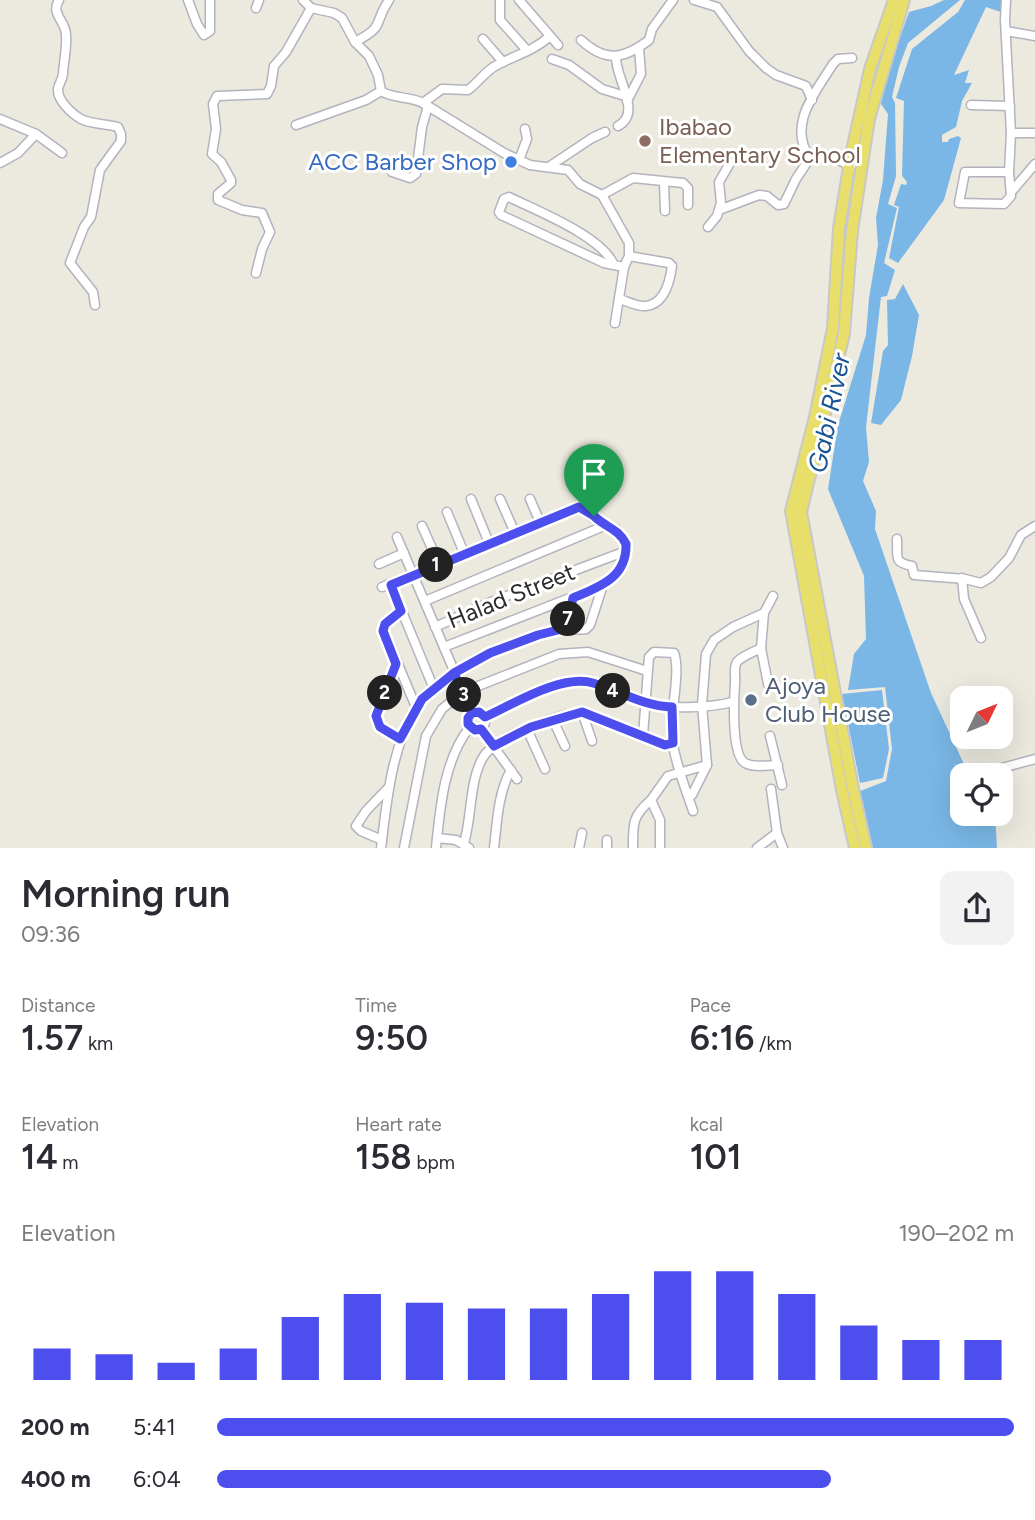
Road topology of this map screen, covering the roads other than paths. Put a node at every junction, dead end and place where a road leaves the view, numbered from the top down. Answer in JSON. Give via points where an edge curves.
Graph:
{"nodes":[{"id":1,"x":59,"y":0,"type":"edge"},
{"id":2,"x":188,"y":0,"type":"edge"},
{"id":3,"x":210,"y":0,"type":"edge"},
{"id":4,"x":303,"y":0,"type":"edge"},
{"id":5,"x":388,"y":0,"type":"edge"},
{"id":6,"x":500,"y":0,"type":"edge"},
{"id":7,"x":519,"y":0,"type":"edge"},
{"id":8,"x":673,"y":0,"type":"edge"},
{"id":9,"x":694,"y":0,"type":"edge"},
{"id":10,"x":894,"y":0,"type":"edge"},
{"id":11,"x":904,"y":0,"type":"edge"},
{"id":12,"x":1006,"y":0,"type":"edge"},
{"id":13,"x":311,"y":8,"type":"junction"},
{"id":14,"x":1006,"y":31,"type":"junction"},
{"id":15,"x":1035,"y":36,"type":"edge"},
{"id":16,"x":550,"y":37,"type":"junction"},
{"id":17,"x":483,"y":39,"type":"dead end"},
{"id":18,"x":582,"y":40,"type":"dead end"},
{"id":19,"x":355,"y":42,"type":"junction"},
{"id":20,"x":558,"y":45,"type":"dead end"},
{"id":21,"x":639,"y":48,"type":"junction"},
{"id":22,"x":525,"y":51,"type":"junction"},
{"id":23,"x":616,"y":57,"type":"junction"},
{"id":24,"x":852,"y":58,"type":"dead end"},
{"id":25,"x":552,"y":59,"type":"dead end"},
{"id":26,"x":503,"y":62,"type":"junction"},
{"id":27,"x":381,"y":91,"type":"junction"},
{"id":28,"x":626,"y":99,"type":"junction"},
{"id":29,"x":812,"y":100,"type":"junction"},
{"id":30,"x":425,"y":104,"type":"junction"},
{"id":31,"x":971,"y":106,"type":"dead end"},
{"id":32,"x":1010,"y":106,"type":"junction"},
{"id":33,"x":0,"y":118,"type":"edge"},
{"id":34,"x":296,"y":125,"type":"dead end"},
{"id":35,"x":618,"y":127,"type":"dead end"},
{"id":36,"x":525,"y":129,"type":"dead end"},
{"id":37,"x":605,"y":132,"type":"dead end"},
{"id":38,"x":1011,"y":133,"type":"junction"},
{"id":39,"x":1035,"y":133,"type":"edge"},
{"id":40,"x":36,"y":134,"type":"junction"},
{"id":41,"x":62,"y":153,"type":"dead end"},
{"id":42,"x":810,"y":158,"type":"junction"},
{"id":43,"x":519,"y":160,"type":"junction"},
{"id":44,"x":0,"y":163,"type":"edge"},
{"id":45,"x":730,"y":163,"type":"dead end"},
{"id":46,"x":1035,"y":164,"type":"edge"},
{"id":47,"x":849,"y":165,"type":"junction"},
{"id":48,"x":551,"y":166,"type":"junction"},
{"id":49,"x":861,"y":171,"type":"junction"},
{"id":50,"x":391,"y":172,"type":"dead end"},
{"id":51,"x":1009,"y":172,"type":"junction"},
{"id":52,"x":664,"y":183,"type":"junction"},
{"id":53,"x":1012,"y":191,"type":"junction"},
{"id":54,"x":602,"y":195,"type":"junction"},
{"id":55,"x":688,"y":205,"type":"dead end"},
{"id":56,"x":719,"y":210,"type":"junction"},
{"id":57,"x":665,"y":211,"type":"dead end"},
{"id":58,"x":708,"y":227,"type":"dead end"},
{"id":59,"x":629,"y":256,"type":"junction"},
{"id":60,"x":613,"y":263,"type":"junction"},
{"id":61,"x":624,"y":267,"type":"junction"},
{"id":62,"x":256,"y":273,"type":"dead end"},
{"id":63,"x":619,"y":299,"type":"junction"},
{"id":64,"x":95,"y":305,"type":"dead end"},
{"id":65,"x":615,"y":323,"type":"dead end"},
{"id":66,"x":471,"y":499,"type":"dead end"},
{"id":67,"x":500,"y":499,"type":"dead end"},
{"id":68,"x":530,"y":499,"type":"dead end"},
{"id":69,"x":447,"y":512,"type":"dead end"},
{"id":70,"x":540,"y":522,"type":"junction"},
{"id":71,"x":422,"y":526,"type":"dead end"},
{"id":72,"x":604,"y":526,"type":"junction"},
{"id":73,"x":1035,"y":526,"type":"edge"},
{"id":74,"x":515,"y":533,"type":"junction"},
{"id":75,"x":397,"y":537,"type":"dead end"},
{"id":76,"x":897,"y":539,"type":"dead end"},
{"id":77,"x":489,"y":543,"type":"junction"},
{"id":78,"x":626,"y":551,"type":"junction"},
{"id":79,"x":404,"y":553,"type":"junction"},
{"id":80,"x":464,"y":553,"type":"junction"},
{"id":81,"x":379,"y":564,"type":"dead end"},
{"id":82,"x":439,"y":564,"type":"junction"},
{"id":83,"x":413,"y":575,"type":"junction"},
{"id":84,"x":962,"y":578,"type":"junction"},
{"id":85,"x":603,"y":586,"type":"junction"},
{"id":86,"x":773,"y":596,"type":"dead end"},
{"id":87,"x":573,"y":598,"type":"junction"},
{"id":88,"x":425,"y":601,"type":"junction"},
{"id":89,"x":401,"y":611,"type":"junction"},
{"id":90,"x":764,"y":613,"type":"junction"},
{"id":91,"x":435,"y":626,"type":"junction"},
{"id":92,"x":566,"y":628,"type":"junction"},
{"id":93,"x":981,"y":638,"type":"dead end"},
{"id":94,"x":444,"y":647,"type":"junction"},
{"id":95,"x":761,"y":648,"type":"junction"},
{"id":96,"x":396,"y":664,"type":"junction"},
{"id":97,"x":647,"y":671,"type":"junction"},
{"id":98,"x":454,"y":673,"type":"junction"},
{"id":99,"x":768,"y":684,"type":"dead end"},
{"id":100,"x":434,"y":689,"type":"junction"},
{"id":101,"x":463,"y":692,"type":"junction"},
{"id":102,"x":733,"y":702,"type":"junction"},
{"id":103,"x":644,"y":703,"type":"junction"},
{"id":104,"x":702,"y":705,"type":"junction"},
{"id":105,"x":416,"y":706,"type":"junction"},
{"id":106,"x":672,"y":707,"type":"junction"},
{"id":107,"x":582,"y":712,"type":"junction"},
{"id":108,"x":472,"y":713,"type":"junction"},
{"id":109,"x":485,"y":717,"type":"junction"},
{"id":110,"x":553,"y":720,"type":"junction"},
{"id":111,"x":470,"y":727,"type":"junction"},
{"id":112,"x":481,"y":729,"type":"junction"},
{"id":113,"x":527,"y":729,"type":"junction"},
{"id":114,"x":643,"y":735,"type":"junction"},
{"id":115,"x":770,"y":736,"type":"dead end"},
{"id":116,"x":838,"y":736,"type":"junction"},
{"id":117,"x":400,"y":739,"type":"junction"},
{"id":118,"x":592,"y":741,"type":"dead end"},
{"id":119,"x":673,"y":743,"type":"junction"},
{"id":120,"x":494,"y":746,"type":"junction"},
{"id":121,"x":565,"y":746,"type":"dead end"},
{"id":122,"x":1035,"y":759,"type":"edge"},
{"id":123,"x":707,"y":765,"type":"junction"},
{"id":124,"x":778,"y":765,"type":"junction"},
{"id":125,"x":1013,"y":765,"type":"edge"},
{"id":126,"x":545,"y":769,"type":"dead end"},
{"id":127,"x":511,"y":770,"type":"junction"},
{"id":128,"x":682,"y":772,"type":"junction"},
{"id":129,"x":517,"y":779,"type":"dead end"},
{"id":130,"x":782,"y":785,"type":"dead end"},
{"id":131,"x":390,"y":786,"type":"junction"},
{"id":132,"x":771,"y":789,"type":"dead end"},
{"id":133,"x":688,"y":796,"type":"junction"},
{"id":134,"x":650,"y":800,"type":"junction"},
{"id":135,"x":692,"y":811,"type":"dead end"},
{"id":136,"x":582,"y":833,"type":"dead end"},
{"id":137,"x":777,"y":833,"type":"junction"},
{"id":138,"x":437,"y":838,"type":"junction"},
{"id":139,"x":382,"y":844,"type":"edge"},
{"id":140,"x":467,"y":846,"type":"edge"},
{"id":141,"x":404,"y":848,"type":"edge"},
{"id":142,"x":436,"y":848,"type":"edge"},
{"id":143,"x":494,"y":848,"type":"edge"},
{"id":144,"x":579,"y":848,"type":"edge"},
{"id":145,"x":633,"y":848,"type":"edge"},
{"id":146,"x":660,"y":848,"type":"edge"},
{"id":147,"x":757,"y":848,"type":"edge"},
{"id":148,"x":783,"y":848,"type":"edge"},
{"id":149,"x":855,"y":848,"type":"edge"},
{"id":150,"x":866,"y":848,"type":"edge"}],
"edges":[{"from":1,"to":64,"type":"street","via":[[56,12],[66,34],[59,94],[72,113],[118,127],[121,134],[116,150],[100,170],[91,217],[70,263],[93,292]]},
{"from":2,"to":3,"type":"street","via":[[204,35],[212,23]]},
{"from":4,"to":13,"type":"street"},
{"from":5,"to":19,"type":"street","via":[[380,25]]},
{"from":6,"to":22,"type":"street","via":[[500,20]]},
{"from":7,"to":16,"type":"street"},
{"from":8,"to":21,"type":"street","via":[[649,40]]},
{"from":9,"to":29,"type":"street","via":[[717,7],[749,51],[776,75],[806,86]]},
{"from":10,"to":47,"type":"main road","via":[[870,69]]},
{"from":11,"to":49,"type":"main road","via":[[869,119]]},
{"from":12,"to":14,"type":"street"},
{"from":13,"to":19,"type":"street","via":[[339,15]]},
{"from":13,"to":62,"type":"street","via":[[274,66],[267,94],[217,96],[213,104],[212,154],[231,180],[218,200],[262,213],[270,232]]},
{"from":14,"to":15,"type":"street"},
{"from":14,"to":32,"type":"street"},
{"from":16,"to":20,"type":"street"},
{"from":16,"to":22,"type":"street"},
{"from":17,"to":26,"type":"street"},
{"from":18,"to":23,"type":"street","via":[[602,55]]},
{"from":19,"to":27,"type":"street","via":[[369,56]]},
{"from":21,"to":23,"type":"street"},
{"from":21,"to":28,"type":"street","via":[[641,74]]},
{"from":22,"to":26,"type":"street"},
{"from":23,"to":28,"type":"street"},
{"from":24,"to":29,"type":"street","via":[[833,64]]},
{"from":25,"to":28,"type":"street"},
{"from":26,"to":30,"type":"street","via":[[468,90],[442,89]]},
{"from":27,"to":30,"type":"street"},
{"from":27,"to":34,"type":"street"},
{"from":28,"to":35,"type":"street","via":[[629,115]]},
{"from":29,"to":42,"type":"street","via":[[800,133]]},
{"from":30,"to":43,"type":"street"},
{"from":30,"to":50,"type":"street","via":[[416,174],[410,178]]},
{"from":31,"to":32,"type":"street"},
{"from":32,"to":38,"type":"street"},
{"from":33,"to":40,"type":"street"},
{"from":36,"to":43,"type":"street","via":[[527,139]]},
{"from":37,"to":48,"type":"street"},
{"from":38,"to":39,"type":"street"},
{"from":38,"to":51,"type":"street"},
{"from":40,"to":41,"type":"street"},
{"from":40,"to":44,"type":"street","via":[[18,153]]},
{"from":42,"to":47,"type":"street","via":[[836,159]]},
{"from":42,"to":56,"type":"street","via":[[784,204],[759,195]]},
{"from":43,"to":48,"type":"street"},
{"from":45,"to":56,"type":"street","via":[[719,183]]},
{"from":46,"to":53,"type":"street"},
{"from":47,"to":49,"type":"street"},
{"from":47,"to":116,"type":"main road","via":[[839,228],[833,328],[791,511]]},
{"from":48,"to":54,"type":"street","via":[[570,172],[580,184]]},
{"from":49,"to":116,"type":"main road","via":[[844,334],[801,512]]},
{"from":51,"to":53,"type":"street"},
{"from":51,"to":53,"type":"street","via":[[965,172],[958,201],[961,205],[1004,204]]},
{"from":52,"to":54,"type":"street","via":[[633,178]]},
{"from":52,"to":55,"type":"street","via":[[687,185]]},
{"from":52,"to":57,"type":"street"},
{"from":54,"to":59,"type":"street","via":[[629,243]]},
{"from":56,"to":58,"type":"street"},
{"from":59,"to":61,"type":"street"},
{"from":59,"to":63,"type":"street","via":[[669,263],[668,284],[662,297],[646,306]]},
{"from":60,"to":60,"type":"street","via":[[583,234],[509,197],[504,200],[501,215],[604,263]]},
{"from":60,"to":61,"type":"street"},
{"from":61,"to":63,"type":"street"},
{"from":63,"to":65,"type":"street"},
{"from":66,"to":77,"type":"street"},
{"from":67,"to":74,"type":"street"},
{"from":68,"to":70,"type":"street"},
{"from":69,"to":80,"type":"street"},
{"from":70,"to":72,"type":"street","via":[[579,507]]},
{"from":70,"to":74,"type":"street"},
{"from":71,"to":82,"type":"street"},
{"from":72,"to":78,"type":"street","via":[[622,537]]},
{"from":72,"to":88,"type":"street"},
{"from":73,"to":84,"type":"street","via":[[1021,535],[1009,558],[991,577],[981,583]]},
{"from":74,"to":77,"type":"street"},
{"from":75,"to":79,"type":"street"},
{"from":76,"to":84,"type":"street","via":[[899,562],[912,566],[914,575]]},
{"from":77,"to":80,"type":"street"},
{"from":78,"to":85,"type":"street","via":[[616,576]]},
{"from":78,"to":91,"type":"street","name":"Halad Street"},
{"from":79,"to":81,"type":"street"},
{"from":79,"to":83,"type":"street"},
{"from":80,"to":82,"type":"street"},
{"from":82,"to":83,"type":"street"},
{"from":83,"to":88,"type":"street"},
{"from":83,"to":89,"type":"street","via":[[386,586]]},
{"from":84,"to":93,"type":"street","via":[[964,600]]},
{"from":85,"to":87,"type":"street"},
{"from":85,"to":92,"type":"street","via":[[588,627]]},
{"from":86,"to":90,"type":"street"},
{"from":87,"to":92,"type":"street"},
{"from":87,"to":94,"type":"street"},
{"from":88,"to":91,"type":"street"},
{"from":89,"to":96,"type":"street","via":[[383,631]]},
{"from":89,"to":100,"type":"street"},
{"from":90,"to":95,"type":"street"},
{"from":90,"to":104,"type":"street","via":[[714,640],[706,654]]},
{"from":91,"to":94,"type":"street"},
{"from":92,"to":98,"type":"street","via":[[490,653]]},
{"from":94,"to":98,"type":"street"},
{"from":95,"to":99,"type":"street"},
{"from":95,"to":102,"type":"street","via":[[737,662]]},
{"from":96,"to":105,"type":"street"},
{"from":96,"to":117,"type":"street","via":[[376,716],[380,727]]},
{"from":97,"to":101,"type":"street","via":[[588,652],[559,654]]},
{"from":97,"to":103,"type":"street"},
{"from":97,"to":106,"type":"street","via":[[654,652],[674,653]]},
{"from":98,"to":100,"type":"street"},
{"from":98,"to":101,"type":"street"},
{"from":100,"to":105,"type":"street"},
{"from":101,"to":108,"type":"street"},
{"from":101,"to":141,"type":"street","via":[[442,709],[426,736]]},
{"from":102,"to":104,"type":"street"},
{"from":102,"to":124,"type":"street","via":[[741,759],[750,765]]},
{"from":103,"to":106,"type":"street"},
{"from":103,"to":109,"type":"street","via":[[575,681],[555,685]]},
{"from":103,"to":114,"type":"street"},
{"from":104,"to":106,"type":"street"},
{"from":104,"to":123,"type":"street"},
{"from":105,"to":117,"type":"street"},
{"from":106,"to":119,"type":"street"},
{"from":107,"to":110,"type":"street"},
{"from":107,"to":114,"type":"street"},
{"from":107,"to":118,"type":"street"},
{"from":108,"to":109,"type":"street"},
{"from":108,"to":111,"type":"street"},
{"from":109,"to":112,"type":"street"},
{"from":110,"to":113,"type":"street"},
{"from":110,"to":121,"type":"street"},
{"from":111,"to":112,"type":"street"},
{"from":111,"to":138,"type":"street","via":[[459,740],[447,773]]},
{"from":112,"to":120,"type":"street"},
{"from":113,"to":120,"type":"street"},
{"from":113,"to":126,"type":"street"},
{"from":114,"to":119,"type":"street","via":[[665,745]]},
{"from":115,"to":124,"type":"street"},
{"from":116,"to":149,"type":"main road"},
{"from":116,"to":150,"type":"main road"},
{"from":117,"to":131,"type":"street"},
{"from":119,"to":128,"type":"street"},
{"from":120,"to":127,"type":"street"},
{"from":120,"to":140,"type":"street","via":[[481,761],[474,782]]},
{"from":122,"to":125,"type":"street"},
{"from":123,"to":128,"type":"street"},
{"from":123,"to":133,"type":"street"},
{"from":124,"to":130,"type":"street"},
{"from":127,"to":129,"type":"street"},
{"from":127,"to":143,"type":"street","via":[[501,797]]},
{"from":128,"to":133,"type":"street"},
{"from":128,"to":134,"type":"street","via":[[668,776]]},
{"from":131,"to":139,"type":"street"},
{"from":131,"to":139,"type":"street","via":[[356,826]]},
{"from":132,"to":137,"type":"street"},
{"from":133,"to":135,"type":"street"},
{"from":134,"to":145,"type":"street","via":[[633,824]]},
{"from":134,"to":146,"type":"street","via":[[660,820]]},
{"from":136,"to":144,"type":"street"},
{"from":137,"to":147,"type":"street"},
{"from":137,"to":148,"type":"street"},
{"from":138,"to":140,"type":"street"},
{"from":138,"to":142,"type":"street"}]}
